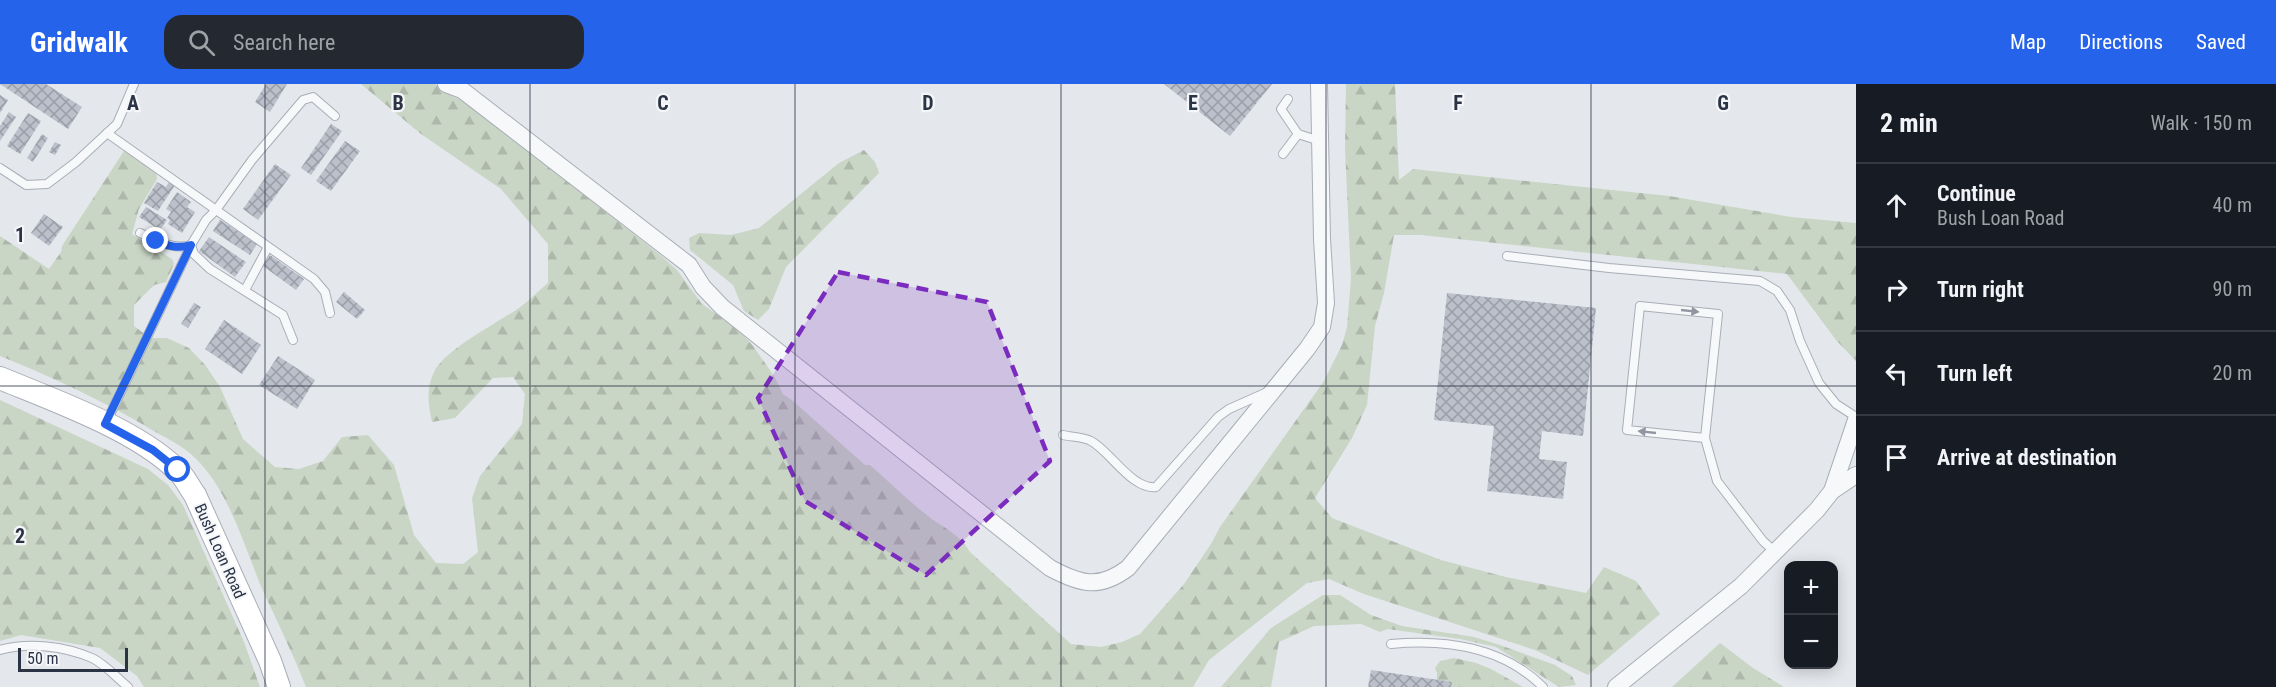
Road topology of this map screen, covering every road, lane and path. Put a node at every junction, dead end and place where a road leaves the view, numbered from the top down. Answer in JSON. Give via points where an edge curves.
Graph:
{"nodes":[{"id":1,"x":134,"y":84,"type":"edge"},
{"id":2,"x":446,"y":84,"type":"edge"},
{"id":3,"x":1319,"y":84,"type":"edge"},
{"id":4,"x":1288,"y":99,"type":"dead end"},
{"id":5,"x":335,"y":116,"type":"dead end"},
{"id":6,"x":107,"y":133,"type":"junction"},
{"id":7,"x":1298,"y":135,"type":"junction"},
{"id":8,"x":1321,"y":141,"type":"junction"},
{"id":9,"x":1283,"y":154,"type":"dead end"},
{"id":10,"x":0,"y":168,"type":"edge"},
{"id":11,"x":216,"y":210,"type":"junction"},
{"id":12,"x":140,"y":233,"type":"dead end"},
{"id":13,"x":191,"y":245,"type":"junction"},
{"id":14,"x":268,"y":247,"type":"junction"},
{"id":15,"x":1508,"y":256,"type":"dead end"},
{"id":16,"x":245,"y":290,"type":"junction"},
{"id":17,"x":330,"y":313,"type":"dead end"},
{"id":18,"x":293,"y":340,"type":"dead end"},
{"id":19,"x":0,"y":378,"type":"edge"},
{"id":20,"x":1275,"y":388,"type":"junction"},
{"id":21,"x":1856,"y":418,"type":"edge"},
{"id":22,"x":105,"y":424,"type":"junction"},
{"id":23,"x":1063,"y":435,"type":"dead end"},
{"id":24,"x":1705,"y":438,"type":"junction"},
{"id":25,"x":1856,"y":475,"type":"edge"},
{"id":26,"x":1832,"y":491,"type":"junction"},
{"id":27,"x":1775,"y":552,"type":"junction"},
{"id":28,"x":1391,"y":644,"type":"dead end"},
{"id":29,"x":0,"y":650,"type":"edge"},
{"id":30,"x":128,"y":687,"type":"edge"},
{"id":31,"x":279,"y":687,"type":"edge"},
{"id":32,"x":1543,"y":687,"type":"edge"},
{"id":33,"x":1616,"y":687,"type":"edge"}],
"edges":[{"from":1,"to":6,"type":"lane","via":[[117,124]]},
{"from":2,"to":20,"type":"street","via":[[462,90],[689,265],[722,307],[1041,560],[1074,581],[1096,583],[1116,578],[1128,568]]},
{"from":3,"to":8,"type":"street"},
{"from":4,"to":7,"type":"lane","via":[[1281,109]]},
{"from":5,"to":11,"type":"lane","via":[[313,97],[303,100]]},
{"from":6,"to":10,"type":"lane","via":[[47,184],[26,185]]},
{"from":6,"to":11,"type":"lane"},
{"from":7,"to":8,"type":"lane"},
{"from":7,"to":9,"type":"lane"},
{"from":8,"to":20,"type":"street","via":[[1326,303],[1322,327]]},
{"from":11,"to":13,"type":"lane"},
{"from":11,"to":14,"type":"lane"},
{"from":12,"to":13,"type":"lane","via":[[170,246]]},
{"from":13,"to":16,"type":"lane","via":[[199,261]]},
{"from":13,"to":22,"type":"lane"},
{"from":14,"to":16,"type":"lane"},
{"from":14,"to":17,"type":"lane","via":[[314,279],[325,292]]},
{"from":15,"to":21,"type":"lane","via":[[1760,281],[1777,291],[1790,310],[1820,383],[1836,404]]},
{"from":16,"to":18,"type":"lane","via":[[283,315]]},
{"from":19,"to":22,"type":"street","name":"Bush Loan Road"},
{"from":20,"to":23,"type":"lane","via":[[1218,417],[1156,487],[1148,488],[1134,480],[1090,440]]},
{"from":21,"to":26,"type":"street"},
{"from":22,"to":31,"type":"street","name":"Bush Loan Road","via":[[153,450],[178,470],[195,495]]},
{"from":24,"to":24,"type":"lane","one_way":true,"via":[[1627,430],[1640,306],[1718,314]]},
{"from":24,"to":27,"type":"lane","via":[[1717,481]]},
{"from":25,"to":26,"type":"street"},
{"from":26,"to":27,"type":"street"},
{"from":27,"to":33,"type":"street","via":[[1741,586]]},
{"from":28,"to":32,"type":"lane","via":[[1420,641],[1468,647],[1502,658]]},
{"from":29,"to":30,"type":"lane","via":[[55,647],[93,658]]}]}
